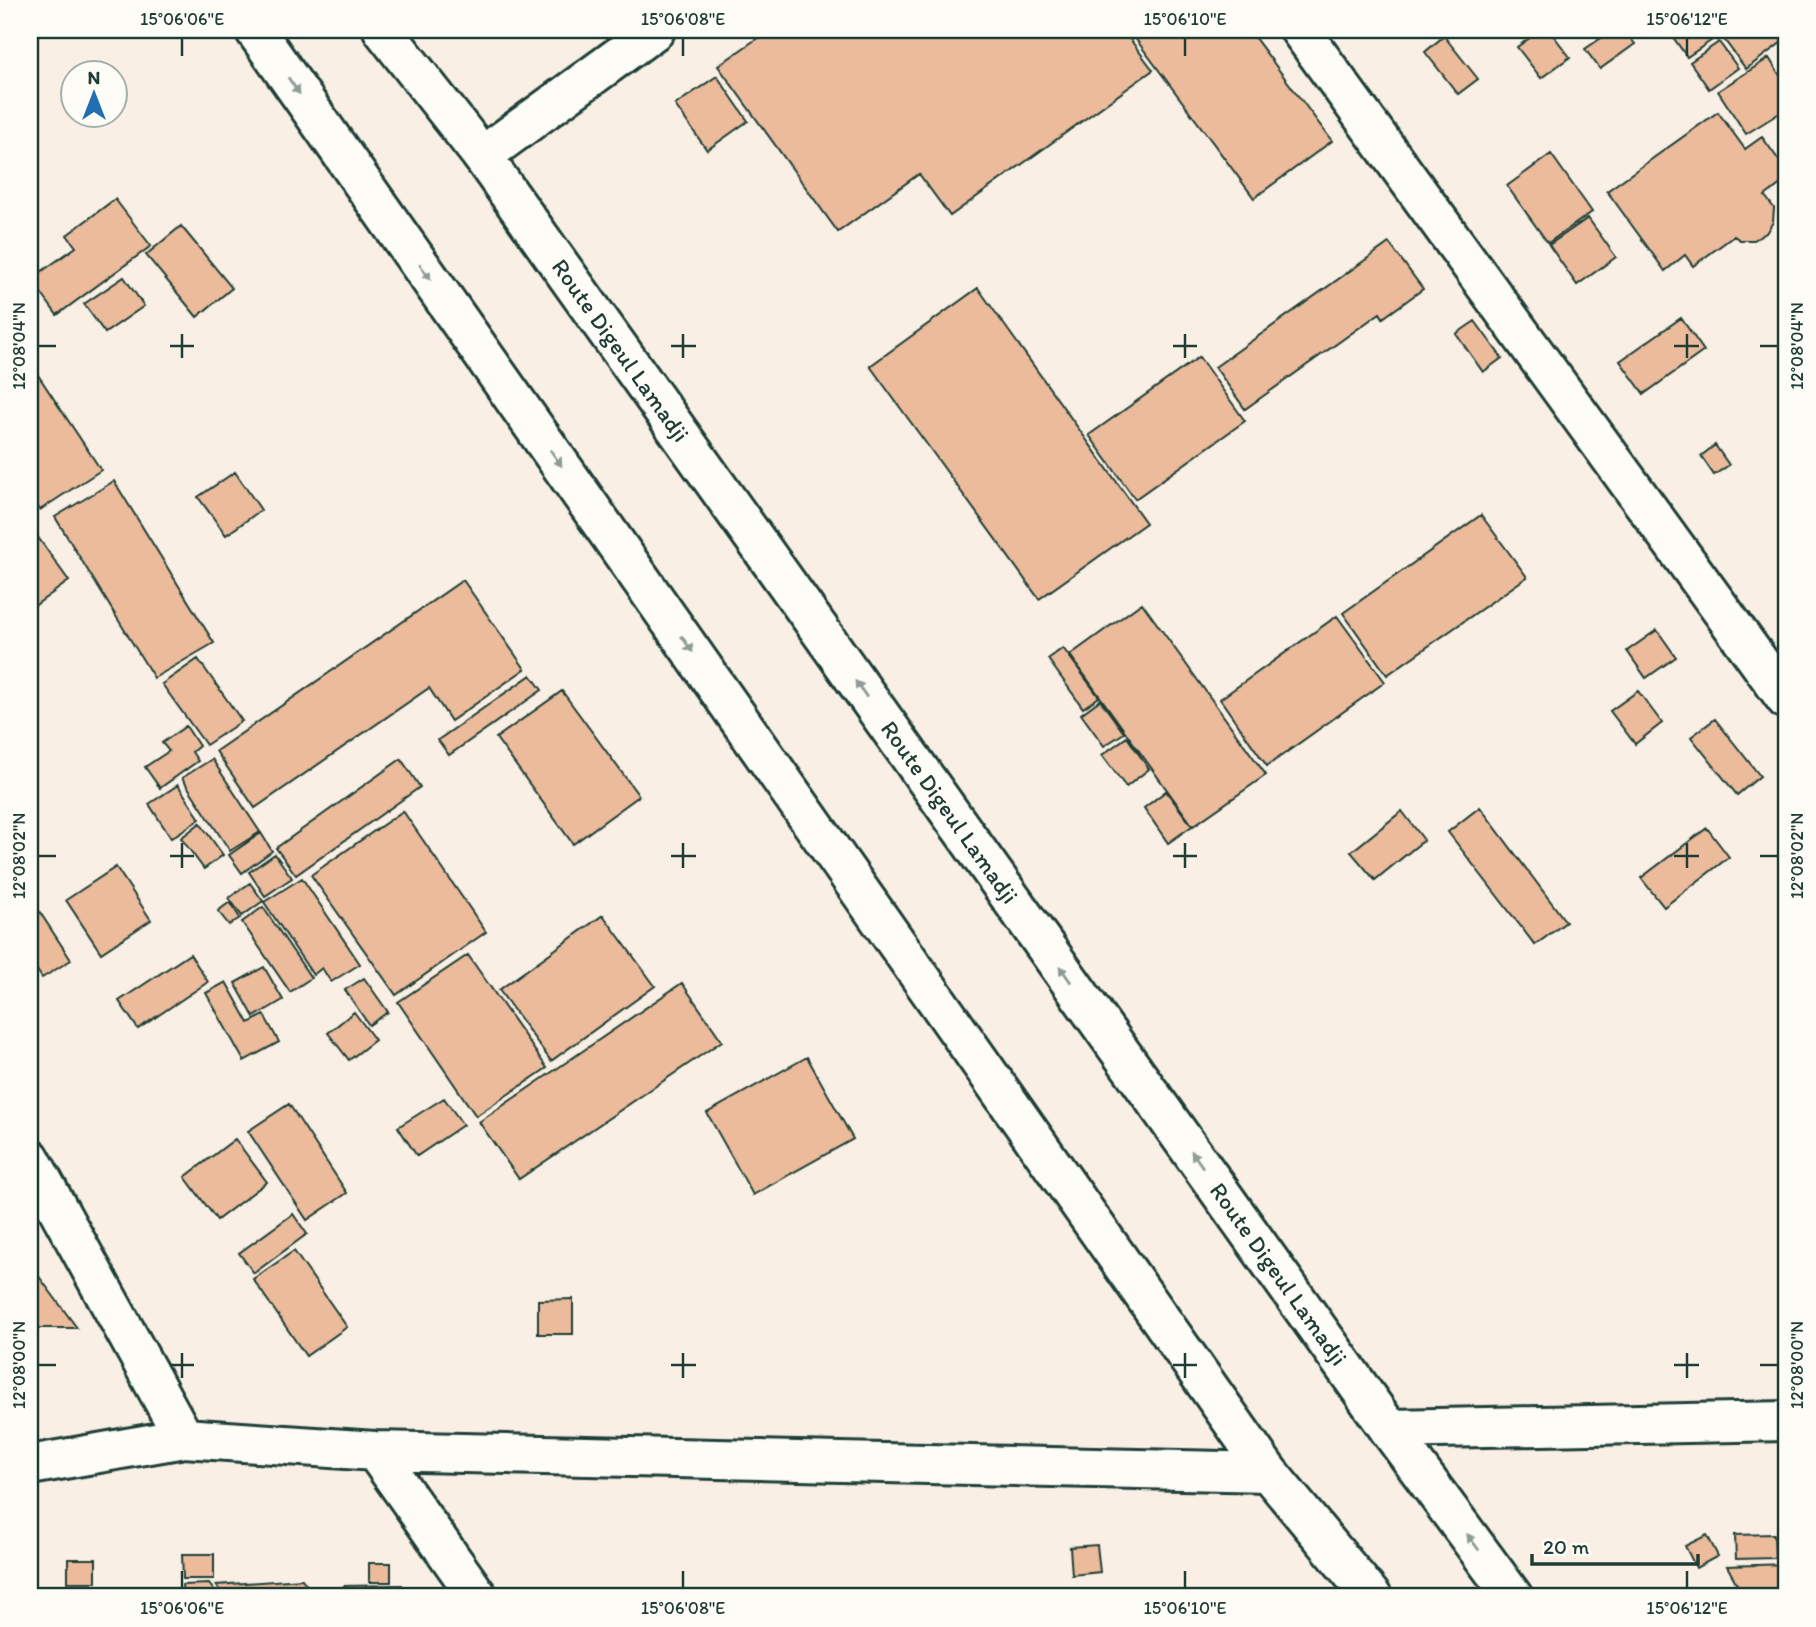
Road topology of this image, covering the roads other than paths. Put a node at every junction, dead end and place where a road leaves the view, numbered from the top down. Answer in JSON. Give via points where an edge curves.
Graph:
{"nodes":[{"id":1,"x":255,"y":30,"type":"edge"},
{"id":2,"x":383,"y":30,"type":"edge"},
{"id":3,"x":655,"y":30,"type":"edge"},
{"id":4,"x":1300,"y":30,"type":"edge"},
{"id":5,"x":482,"y":156,"type":"junction"},
{"id":6,"x":1786,"y":699,"type":"edge"},
{"id":7,"x":30,"y":1158,"type":"edge"},
{"id":8,"x":1786,"y":1421,"type":"edge"},
{"id":9,"x":1389,"y":1429,"type":"junction"},
{"id":10,"x":184,"y":1438,"type":"junction"},
{"id":11,"x":375,"y":1451,"type":"junction"},
{"id":12,"x":30,"y":1465,"type":"edge"},
{"id":13,"x":1268,"y":1472,"type":"junction"},
{"id":14,"x":478,"y":1597,"type":"edge"},
{"id":15,"x":1372,"y":1597,"type":"edge"},
{"id":16,"x":1513,"y":1597,"type":"edge"}],
"edges":[{"from":1,"to":13,"type":"main road","one_way":true},
{"from":2,"to":5,"type":"main road","name":"Route Digeul Lamadji"},
{"from":3,"to":5,"type":"main road"},
{"from":4,"to":6,"type":"main road"},
{"from":9,"to":5,"type":"main road","name":"Route Digeul Lamadji","one_way":true},
{"from":7,"to":10,"type":"main road"},
{"from":8,"to":9,"type":"main road"},
{"from":16,"to":9,"type":"main road","name":"Route Digeul Lamadji","one_way":true},
{"from":10,"to":11,"type":"main road"},
{"from":10,"to":12,"type":"main road"},
{"from":11,"to":13,"type":"main road"},
{"from":11,"to":14,"type":"main road"},
{"from":13,"to":15,"type":"main road"}]}
